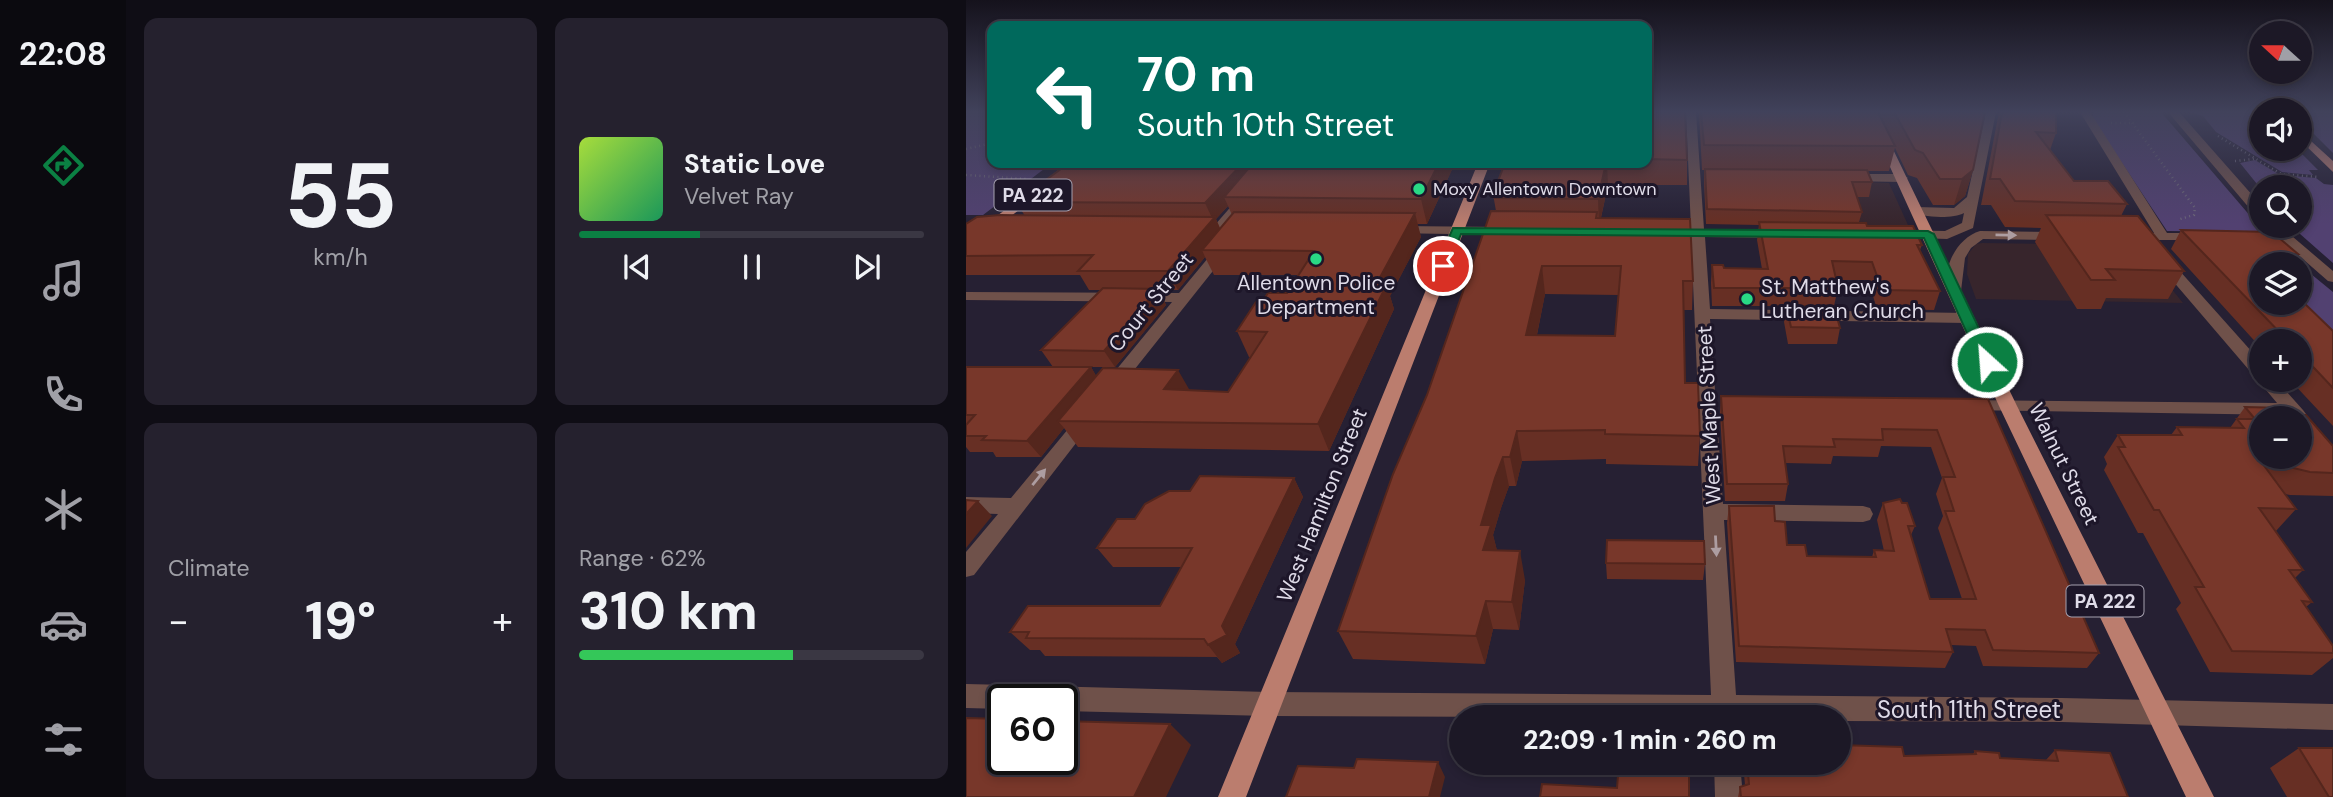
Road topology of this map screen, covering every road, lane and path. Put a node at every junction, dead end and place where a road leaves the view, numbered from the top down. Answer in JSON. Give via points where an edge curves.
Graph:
{"nodes":[{"id":1,"x":1694,"y":149,"type":"edge"},
{"id":2,"x":1888,"y":149,"type":"edge"},
{"id":3,"x":1983,"y":149,"type":"edge"},
{"id":4,"x":2108,"y":149,"type":"edge"},
{"id":5,"x":2153,"y":149,"type":"edge"},
{"id":6,"x":2205,"y":149,"type":"edge"},
{"id":7,"x":2240,"y":149,"type":"edge"},
{"id":8,"x":2315,"y":149,"type":"edge"},
{"id":9,"x":1069,"y":168,"type":"edge"},
{"id":10,"x":1075,"y":168,"type":"edge"},
{"id":11,"x":1482,"y":168,"type":"edge"},
{"id":12,"x":2333,"y":168,"type":"edge"},
{"id":13,"x":1265,"y":169,"type":"edge"},
{"id":14,"x":1091,"y":171,"type":"edge"},
{"id":15,"x":966,"y":175,"type":"edge"},
{"id":16,"x":1696,"y":177,"type":"junction"},
{"id":17,"x":2319,"y":177,"type":"dead end"},
{"id":18,"x":1714,"y":178,"type":"edge"},
{"id":19,"x":1831,"y":178,"type":"edge"},
{"id":20,"x":1902,"y":178,"type":"junction"},
{"id":21,"x":1038,"y":179,"type":"dead end"},
{"id":22,"x":1973,"y":199,"type":"junction"},
{"id":23,"x":2249,"y":199,"type":"edge"},
{"id":24,"x":1917,"y":211,"type":"junction"},
{"id":25,"x":2172,"y":219,"type":"dead end"},
{"id":26,"x":1968,"y":225,"type":"junction"},
{"id":27,"x":966,"y":227,"type":"edge"},
{"id":28,"x":991,"y":227,"type":"junction"},
{"id":29,"x":1018,"y":227,"type":"edge"},
{"id":30,"x":1375,"y":230,"type":"edge"},
{"id":31,"x":1457,"y":231,"type":"junction"},
{"id":32,"x":1524,"y":231,"type":"edge"},
{"id":33,"x":1659,"y":233,"type":"edge"},
{"id":34,"x":1699,"y":233,"type":"junction"},
{"id":35,"x":1796,"y":234,"type":"edge"},
{"id":36,"x":1878,"y":234,"type":"edge"},
{"id":37,"x":1928,"y":234,"type":"junction"},
{"id":38,"x":1980,"y":235,"type":"junction"},
{"id":39,"x":2074,"y":236,"type":"edge"},
{"id":40,"x":2115,"y":237,"type":"edge"},
{"id":41,"x":2141,"y":237,"type":"junction"},
{"id":42,"x":2163,"y":237,"type":"junction"},
{"id":43,"x":2216,"y":238,"type":"edge"},
{"id":44,"x":2283,"y":238,"type":"edge"},
{"id":45,"x":966,"y":246,"type":"edge"},
{"id":46,"x":2333,"y":278,"type":"edge"},
{"id":47,"x":1954,"y":291,"type":"junction"},
{"id":48,"x":966,"y":296,"type":"edge"},
{"id":49,"x":1183,"y":298,"type":"junction"},
{"id":50,"x":1703,"y":314,"type":"junction"},
{"id":51,"x":1966,"y":318,"type":"junction"},
{"id":52,"x":2249,"y":359,"type":"edge"},
{"id":53,"x":1095,"y":375,"type":"edge"},
{"id":54,"x":1121,"y":376,"type":"junction"},
{"id":55,"x":2277,"y":392,"type":"edge"},
{"id":56,"x":1943,"y":405,"type":"edge"},
{"id":57,"x":2008,"y":406,"type":"junction"},
{"id":58,"x":2290,"y":406,"type":"edge"},
{"id":59,"x":2249,"y":409,"type":"edge"},
{"id":60,"x":966,"y":505,"type":"edge"},
{"id":61,"x":1016,"y":506,"type":"junction"},
{"id":62,"x":1714,"y":512,"type":"junction"},
{"id":63,"x":1863,"y":514,"type":"dead end"},
{"id":64,"x":966,"y":568,"type":"edge"},
{"id":65,"x":966,"y":696,"type":"edge"},
{"id":66,"x":1269,"y":705,"type":"junction"},
{"id":67,"x":1724,"y":705,"type":"edge"},
{"id":68,"x":1449,"y":708,"type":"edge"},
{"id":69,"x":1851,"y":712,"type":"edge"},
{"id":70,"x":2160,"y":714,"type":"junction"},
{"id":71,"x":2333,"y":717,"type":"edge"},
{"id":72,"x":1728,"y":775,"type":"edge"},
{"id":73,"x":1232,"y":797,"type":"edge"},
{"id":74,"x":1729,"y":797,"type":"edge"},
{"id":75,"x":2200,"y":797,"type":"edge"}],
"edges":[{"from":1,"to":16,"type":"street","name":"West Maple Street"},
{"from":2,"to":20,"type":"main road","name":"Walnut Street","number":"PA 222"},
{"from":3,"to":22,"type":"street"},
{"from":4,"to":42,"type":"street"},
{"from":5,"to":25,"type":"path","via":[[2195,208],[2189,218]]},
{"from":6,"to":23,"type":"street"},
{"from":7,"to":17,"type":"path","via":[[2281,174]]},
{"from":8,"to":12,"type":"main road"},
{"from":9,"to":28,"type":"main road","number":"PA 222"},
{"from":10,"to":14,"type":"street"},
{"from":11,"to":31,"type":"main road","name":"West Hamilton Street"},
{"from":13,"to":49,"type":"street","name":"Court Street","via":[[1212,229],[1240,229]]},
{"from":15,"to":21,"type":"path"},
{"from":16,"to":18,"type":"street"},
{"from":16,"to":34,"type":"street","name":"West Maple Street"},
{"from":19,"to":20,"type":"street"},
{"from":20,"to":24,"type":"main road","name":"Walnut Street","number":"PA 222"},
{"from":22,"to":24,"type":"street","via":[[1957,212]]},
{"from":22,"to":26,"type":"street"},
{"from":24,"to":37,"type":"main road","name":"Walnut Street","number":"PA 222"},
{"from":26,"to":37,"type":"street","via":[[1956,233]]},
{"from":26,"to":38,"type":"street"},
{"from":27,"to":28,"type":"street"},
{"from":28,"to":29,"type":"street"},
{"from":28,"to":45,"type":"main road","number":"PA 222"},
{"from":30,"to":31,"type":"street"},
{"from":31,"to":32,"type":"street"},
{"from":31,"to":66,"type":"main road","name":"West Hamilton Street"},
{"from":33,"to":34,"type":"street"},
{"from":34,"to":35,"type":"street"},
{"from":34,"to":50,"type":"street","name":"West Maple Street"},
{"from":36,"to":37,"type":"street"},
{"from":37,"to":47,"type":"main road","name":"Walnut Street","number":"PA 222"},
{"from":38,"to":39,"type":"street","one_way":true},
{"from":38,"to":47,"type":"street","via":[[1960,251]]},
{"from":40,"to":41,"type":"street"},
{"from":41,"to":42,"type":"street"},
{"from":41,"to":52,"type":"street"},
{"from":42,"to":43,"type":"street"},
{"from":44,"to":46,"type":"street"},
{"from":47,"to":51,"type":"main road","name":"Walnut Street","number":"PA 222"},
{"from":48,"to":49,"type":"street"},
{"from":49,"to":54,"type":"street","name":"Court Street"},
{"from":50,"to":51,"type":"street"},
{"from":50,"to":62,"type":"street","name":"West Maple Street","via":[[1715,403]]},
{"from":51,"to":57,"type":"main road","name":"Walnut Street","number":"PA 222"},
{"from":53,"to":54,"type":"street"},
{"from":61,"to":54,"type":"street","name":"Court Street","one_way":true},
{"from":55,"to":58,"type":"street"},
{"from":56,"to":57,"type":"street"},
{"from":57,"to":59,"type":"street"},
{"from":57,"to":70,"type":"main road","name":"Walnut Street","number":"PA 222"},
{"from":60,"to":61,"type":"street"},
{"from":61,"to":64,"type":"street","name":"Court Street"},
{"from":62,"to":63,"type":"street"},
{"from":62,"to":67,"type":"street","name":"West Maple Street","one_way":true},
{"from":65,"to":66,"type":"street","name":"South 11th Street"},
{"from":66,"to":68,"type":"street","name":"South 11th Street"},
{"from":66,"to":73,"type":"main road","name":"West Hamilton Street"},
{"from":69,"to":70,"type":"street","name":"South 11th Street"},
{"from":70,"to":71,"type":"street","name":"South 11th Street"},
{"from":70,"to":75,"type":"main road","name":"Walnut Street","number":"PA 222"},
{"from":72,"to":74,"type":"street"}]}
